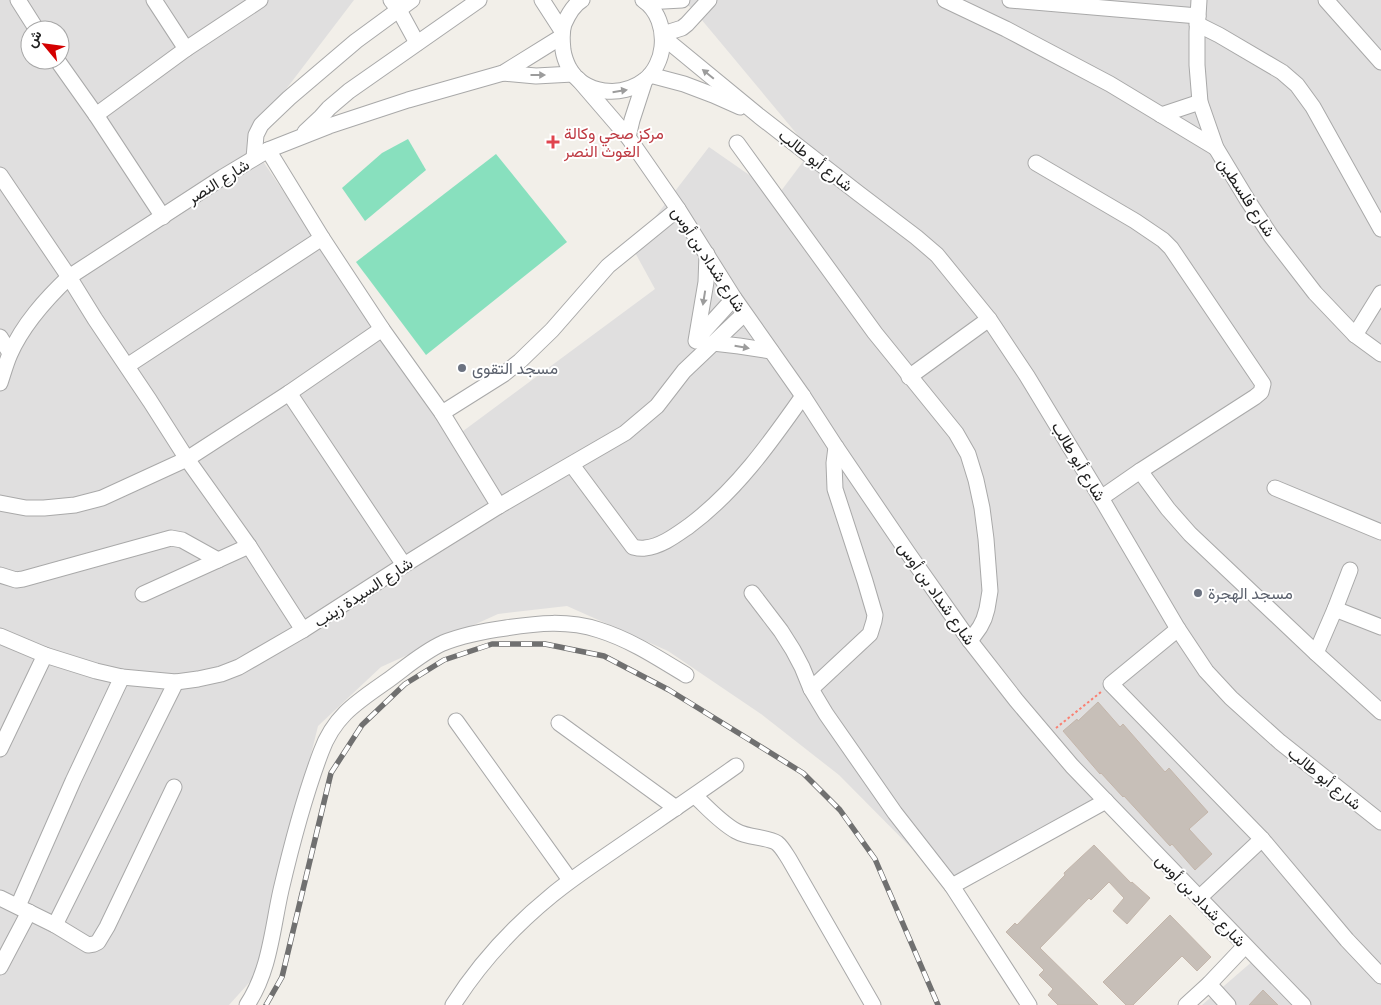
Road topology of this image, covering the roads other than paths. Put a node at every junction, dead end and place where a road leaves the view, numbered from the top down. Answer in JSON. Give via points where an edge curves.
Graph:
{"nodes":[{"id":1,"x":18,"y":0,"type":"edge"},
{"id":2,"x":154,"y":0,"type":"edge"},
{"id":3,"x":260,"y":0,"type":"edge"},
{"id":4,"x":412,"y":0,"type":"edge"},
{"id":5,"x":479,"y":0,"type":"edge"},
{"id":6,"x":542,"y":0,"type":"edge"},
{"id":7,"x":582,"y":0,"type":"edge"},
{"id":8,"x":682,"y":0,"type":"edge"},
{"id":9,"x":709,"y":0,"type":"edge"},
{"id":10,"x":945,"y":0,"type":"edge"},
{"id":11,"x":978,"y":0,"type":"edge"},
{"id":12,"x":1010,"y":0,"type":"edge"},
{"id":13,"x":1199,"y":0,"type":"edge"},
{"id":14,"x":1326,"y":0,"type":"edge"},
{"id":15,"x":644,"y":1,"type":"edge"},
{"id":16,"x":395,"y":5,"type":"edge"},
{"id":17,"x":960,"y":7,"type":"junction"},
{"id":18,"x":31,"y":20,"type":"edge"},
{"id":19,"x":1198,"y":20,"type":"junction"},
{"id":20,"x":562,"y":34,"type":"junction"},
{"id":21,"x":663,"y":36,"type":"junction"},
{"id":22,"x":417,"y":43,"type":"junction"},
{"id":23,"x":186,"y":50,"type":"junction"},
{"id":24,"x":1381,"y":62,"type":"edge"},
{"id":25,"x":64,"y":70,"type":"edge"},
{"id":26,"x":503,"y":73,"type":"junction"},
{"id":27,"x":575,"y":76,"type":"junction"},
{"id":28,"x":648,"y":77,"type":"junction"},
{"id":29,"x":1200,"y":102,"type":"junction"},
{"id":30,"x":96,"y":115,"type":"junction"},
{"id":31,"x":1161,"y":115,"type":"junction"},
{"id":32,"x":759,"y":116,"type":"junction"},
{"id":33,"x":300,"y":137,"type":"junction"},
{"id":34,"x":628,"y":137,"type":"junction"},
{"id":35,"x":737,"y":143,"type":"dead end"},
{"id":36,"x":1216,"y":148,"type":"junction"},
{"id":37,"x":268,"y":150,"type":"junction"},
{"id":38,"x":254,"y":158,"type":"junction"},
{"id":39,"x":1036,"y":163,"type":"dead end"},
{"id":40,"x":0,"y":175,"type":"edge"},
{"id":41,"x":678,"y":209,"type":"junction"},
{"id":42,"x":163,"y":217,"type":"junction"},
{"id":43,"x":1381,"y":229,"type":"edge"},
{"id":44,"x":322,"y":238,"type":"junction"},
{"id":45,"x":707,"y":254,"type":"junction"},
{"id":46,"x":69,"y":277,"type":"junction"},
{"id":47,"x":1381,"y":293,"type":"edge"},
{"id":48,"x":734,"y":298,"type":"junction"},
{"id":49,"x":744,"y":314,"type":"junction"},
{"id":50,"x":989,"y":319,"type":"junction"},
{"id":51,"x":382,"y":329,"type":"junction"},
{"id":52,"x":1355,"y":335,"type":"junction"},
{"id":53,"x":0,"y":337,"type":"edge"},
{"id":54,"x":696,"y":342,"type":"junction"},
{"id":55,"x":713,"y":343,"type":"junction"},
{"id":56,"x":771,"y":351,"type":"junction"},
{"id":57,"x":10,"y":353,"type":"junction"},
{"id":58,"x":1381,"y":354,"type":"edge"},
{"id":59,"x":127,"y":366,"type":"junction"},
{"id":60,"x":684,"y":370,"type":"junction"},
{"id":61,"x":909,"y":377,"type":"junction"},
{"id":62,"x":0,"y":383,"type":"edge"},
{"id":63,"x":289,"y":393,"type":"junction"},
{"id":64,"x":803,"y":396,"type":"junction"},
{"id":65,"x":442,"y":413,"type":"junction"},
{"id":66,"x":836,"y":447,"type":"junction"},
{"id":67,"x":187,"y":459,"type":"junction"},
{"id":68,"x":572,"y":465,"type":"junction"},
{"id":69,"x":1140,"y":471,"type":"junction"},
{"id":70,"x":1275,"y":488,"type":"dead end"},
{"id":71,"x":1101,"y":498,"type":"junction"},
{"id":72,"x":0,"y":503,"type":"edge"},
{"id":73,"x":499,"y":506,"type":"junction"},
{"id":74,"x":1381,"y":532,"type":"edge"},
{"id":75,"x":249,"y":546,"type":"junction"},
{"id":76,"x":218,"y":560,"type":"junction"},
{"id":77,"x":404,"y":565,"type":"junction"},
{"id":78,"x":1350,"y":570,"type":"dead end"},
{"id":79,"x":0,"y":575,"type":"edge"},
{"id":80,"x":752,"y":593,"type":"dead end"},
{"id":81,"x":143,"y":594,"type":"dead end"},
{"id":82,"x":1335,"y":609,"type":"junction"},
{"id":83,"x":1381,"y":627,"type":"edge"},
{"id":84,"x":1178,"y":629,"type":"junction"},
{"id":85,"x":303,"y":630,"type":"junction"},
{"id":86,"x":0,"y":636,"type":"edge"},
{"id":87,"x":970,"y":641,"type":"junction"},
{"id":88,"x":1316,"y":653,"type":"junction"},
{"id":89,"x":45,"y":655,"type":"junction"},
{"id":90,"x":686,"y":675,"type":"dead end"},
{"id":91,"x":122,"y":677,"type":"junction"},
{"id":92,"x":176,"y":682,"type":"junction"},
{"id":93,"x":811,"y":689,"type":"junction"},
{"id":94,"x":1381,"y":712,"type":"edge"},
{"id":95,"x":456,"y":721,"type":"dead end"},
{"id":96,"x":559,"y":723,"type":"dead end"},
{"id":97,"x":0,"y":749,"type":"edge"},
{"id":98,"x":736,"y":766,"type":"dead end"},
{"id":99,"x":174,"y":787,"type":"dead end"},
{"id":100,"x":695,"y":796,"type":"junction"},
{"id":101,"x":1106,"y":801,"type":"junction"},
{"id":102,"x":676,"y":808,"type":"junction"},
{"id":103,"x":1381,"y":822,"type":"edge"},
{"id":104,"x":1262,"y":839,"type":"junction"},
{"id":105,"x":570,"y":880,"type":"junction"},
{"id":106,"x":952,"y":886,"type":"junction"},
{"id":107,"x":0,"y":898,"type":"edge"},
{"id":108,"x":1200,"y":898,"type":"junction"},
{"id":109,"x":24,"y":909,"type":"junction"},
{"id":110,"x":54,"y":925,"type":"junction"},
{"id":111,"x":1245,"y":946,"type":"junction"},
{"id":112,"x":0,"y":967,"type":"edge"},
{"id":113,"x":1381,"y":976,"type":"edge"},
{"id":114,"x":1209,"y":984,"type":"junction"},
{"id":115,"x":247,"y":1005,"type":"edge"},
{"id":116,"x":453,"y":1005,"type":"edge"},
{"id":117,"x":873,"y":1005,"type":"edge"},
{"id":118,"x":1029,"y":1005,"type":"edge"},
{"id":119,"x":1186,"y":1005,"type":"edge"},
{"id":120,"x":1228,"y":1005,"type":"edge"},
{"id":121,"x":1303,"y":1005,"type":"edge"}],
"edges":[{"from":1,"to":18,"type":"street"},
{"from":2,"to":23,"type":"street"},
{"from":3,"to":23,"type":"street"},
{"from":4,"to":16,"type":"street"},
{"from":5,"to":22,"type":"street"},
{"from":6,"to":20,"type":"street"},
{"from":7,"to":20,"type":"street","via":[[568,15]]},
{"from":8,"to":15,"type":"street"},
{"from":9,"to":21,"type":"street","via":[[688,24]]},
{"from":10,"to":17,"type":"street"},
{"from":11,"to":17,"type":"street"},
{"from":12,"to":19,"type":"street"},
{"from":13,"to":19,"type":"street","name":"شارع فلسطين"},
{"from":14,"to":24,"type":"street"},
{"from":15,"to":21,"type":"street","via":[[657,16]]},
{"from":16,"to":22,"type":"street"},
{"from":16,"to":38,"type":"street","via":[[261,125],[256,135]]},
{"from":17,"to":31,"type":"street","via":[[1110,84]]},
{"from":19,"to":29,"type":"street","name":"شارع فلسطين"},
{"from":19,"to":43,"type":"street","via":[[1282,72],[1297,85],[1313,107]]},
{"from":20,"to":26,"type":"street","name":"شارع النصر"},
{"from":20,"to":27,"type":"street","name":"شارع شداد بن أوس","via":[[564,57]]},
{"from":21,"to":28,"type":"street","via":[[661,57]]},
{"from":32,"to":21,"type":"street","name":"شارع أبو طالب","one_way":true},
{"from":22,"to":33,"type":"street","via":[[349,91]]},
{"from":23,"to":30,"type":"street"},
{"from":25,"to":30,"type":"street"},
{"from":26,"to":27,"type":"street","name":"شارع النصر","one_way":true},
{"from":26,"to":33,"type":"street","name":"شارع النصر","via":[[408,100]]},
{"from":27,"to":28,"type":"street","one_way":true,"via":[[593,88],[611,92],[629,89]]},
{"from":27,"to":34,"type":"street","name":"شارع شداد بن أوس"},
{"from":28,"to":32,"type":"street","name":"شارع أبو طالب","via":[[713,94]]},
{"from":28,"to":34,"type":"street"},
{"from":29,"to":31,"type":"street"},
{"from":29,"to":36,"type":"street","name":"شارع فلسطين"},
{"from":30,"to":42,"type":"street"},
{"from":31,"to":36,"type":"street"},
{"from":32,"to":50,"type":"street","name":"شارع أبو طالب","via":[[926,244]]},
{"from":33,"to":37,"type":"street","name":"شارع النصر"},
{"from":34,"to":41,"type":"street","name":"شارع شداد بن أوس"},
{"from":35,"to":61,"type":"street"},
{"from":36,"to":52,"type":"street","name":"شارع فلسطين","via":[[1271,236],[1315,293]]},
{"from":37,"to":38,"type":"street","name":"شارع النصر"},
{"from":37,"to":44,"type":"street"},
{"from":38,"to":42,"type":"street","name":"شارع النصر"},
{"from":39,"to":69,"type":"street","via":[[1163,240],[1263,384],[1262,392]]},
{"from":40,"to":46,"type":"street"},
{"from":41,"to":45,"type":"street","name":"شارع شداد بن أوس"},
{"from":41,"to":65,"type":"street","via":[[608,266],[520,361]]},
{"from":42,"to":46,"type":"street","name":"شارع النصر"},
{"from":44,"to":51,"type":"street"},
{"from":44,"to":59,"type":"street"},
{"from":45,"to":48,"type":"street","name":"شارع شداد بن أوس"},
{"from":45,"to":54,"type":"street","one_way":true},
{"from":46,"to":57,"type":"street","name":"شارع النصر","via":[[36,311]]},
{"from":46,"to":59,"type":"street"},
{"from":47,"to":52,"type":"street"},
{"from":48,"to":49,"type":"street","name":"شارع شداد بن أوس"},
{"from":48,"to":54,"type":"street","name":"شارع السيدة زينب"},
{"from":49,"to":55,"type":"street","name":"شارع السيدة زينب"},
{"from":49,"to":56,"type":"street","name":"شارع شداد بن أوس"},
{"from":50,"to":61,"type":"street"},
{"from":50,"to":71,"type":"street","name":"شارع أبو طالب"},
{"from":51,"to":63,"type":"street"},
{"from":51,"to":65,"type":"street"},
{"from":52,"to":58,"type":"street","name":"شارع فلسطين"},
{"from":53,"to":57,"type":"street"},
{"from":54,"to":60,"type":"street","name":"شارع السيدة زينب"},
{"from":55,"to":56,"type":"street","one_way":true},
{"from":55,"to":60,"type":"street","name":"شارع السيدة زينب"},
{"from":56,"to":64,"type":"street","name":"شارع شداد بن أوس"},
{"from":57,"to":62,"type":"street","name":"شارع النصر"},
{"from":59,"to":67,"type":"street"},
{"from":60,"to":68,"type":"street","name":"شارع السيدة زينب","via":[[649,414],[625,433]]},
{"from":61,"to":87,"type":"street","via":[[962,443],[978,489],[990,591],[984,619]]},
{"from":63,"to":67,"type":"street"},
{"from":63,"to":77,"type":"street"},
{"from":64,"to":66,"type":"street","name":"شارع شداد بن أوس"},
{"from":64,"to":68,"type":"street","via":[[775,437],[726,495],[672,538],[653,547],[634,547]]},
{"from":65,"to":73,"type":"street"},
{"from":66,"to":87,"type":"street","name":"شارع شداد بن أوس"},
{"from":66,"to":93,"type":"street","via":[[834,471],[838,503],[875,615],[870,634]]},
{"from":67,"to":72,"type":"street","via":[[102,498],[75,505],[26,508]]},
{"from":67,"to":75,"type":"street"},
{"from":68,"to":73,"type":"street","name":"شارع السيدة زينب"},
{"from":69,"to":71,"type":"street"},
{"from":69,"to":88,"type":"street","via":[[1190,534]]},
{"from":70,"to":74,"type":"street"},
{"from":71,"to":84,"type":"street","name":"شارع أبو طالب"},
{"from":73,"to":77,"type":"street","name":"شارع السيدة زينب"},
{"from":75,"to":76,"type":"street"},
{"from":75,"to":85,"type":"street"},
{"from":76,"to":79,"type":"street","via":[[182,540],[172,538],[23,579]]},
{"from":76,"to":81,"type":"street"},
{"from":77,"to":85,"type":"street","name":"شارع السيدة زينب"},
{"from":78,"to":82,"type":"street"},
{"from":80,"to":93,"type":"street","via":[[781,630]]},
{"from":82,"to":83,"type":"street"},
{"from":82,"to":88,"type":"street"},
{"from":84,"to":103,"type":"street","name":"شارع أبو طالب","via":[[1206,671],[1231,698],[1287,748]]},
{"from":84,"to":104,"type":"street","via":[[1111,684]]},
{"from":85,"to":92,"type":"street","name":"شارع السيدة زينب","via":[[239,667],[221,674]]},
{"from":86,"to":89,"type":"street","name":"شارع السيدة زينب"},
{"from":87,"to":101,"type":"street","name":"شارع شداد بن أوس","via":[[1045,736]]},
{"from":88,"to":94,"type":"street"},
{"from":89,"to":91,"type":"street","name":"شارع السيدة زينب"},
{"from":89,"to":97,"type":"street"},
{"from":90,"to":115,"type":"street","via":[[650,652],[616,636],[584,626],[548,623],[480,632],[443,644],[346,711],[322,750],[305,800],[290,853],[269,954],[256,991]]},
{"from":91,"to":92,"type":"street","name":"شارع السيدة زينب"},
{"from":91,"to":109,"type":"street","via":[[73,781]]},
{"from":92,"to":110,"type":"street"},
{"from":93,"to":106,"type":"street","via":[[895,813]]},
{"from":95,"to":105,"type":"street"},
{"from":96,"to":102,"type":"street"},
{"from":98,"to":100,"type":"street"},
{"from":99,"to":110,"type":"street","via":[[98,942],[88,944]]},
{"from":100,"to":102,"type":"street"},
{"from":100,"to":117,"type":"street","via":[[737,832],[779,845]]},
{"from":101,"to":106,"type":"street"},
{"from":101,"to":108,"type":"street","name":"شارع شداد بن أوس"},
{"from":102,"to":105,"type":"street"},
{"from":104,"to":108,"type":"street"},
{"from":104,"to":113,"type":"street"},
{"from":105,"to":116,"type":"street","via":[[517,926],[472,976]]},
{"from":106,"to":118,"type":"street"},
{"from":107,"to":109,"type":"street"},
{"from":108,"to":111,"type":"street","name":"شارع شداد بن أوس"},
{"from":109,"to":110,"type":"street"},
{"from":109,"to":112,"type":"street"},
{"from":111,"to":114,"type":"street"},
{"from":111,"to":121,"type":"street","name":"شارع شداد بن أوس"},
{"from":114,"to":119,"type":"street"},
{"from":114,"to":120,"type":"street"}]}
